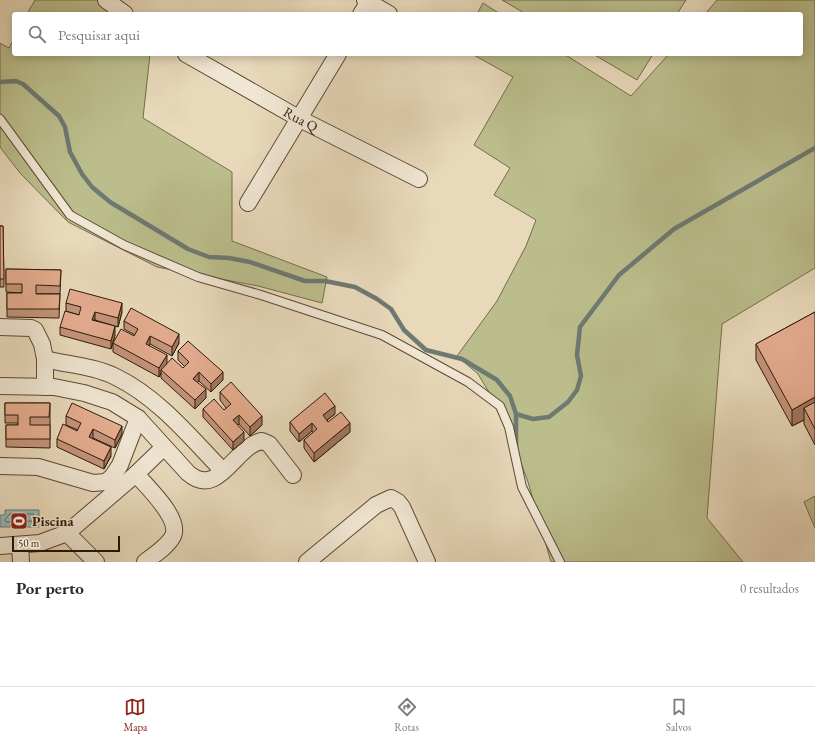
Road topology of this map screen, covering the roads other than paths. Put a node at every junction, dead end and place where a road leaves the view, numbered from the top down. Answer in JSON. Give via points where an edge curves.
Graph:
{"nodes":[{"id":1,"x":106,"y":0,"type":"edge"},
{"id":2,"x":366,"y":4,"type":"edge"},
{"id":3,"x":121,"y":12,"type":"edge"},
{"id":4,"x":384,"y":12,"type":"edge"},
{"id":5,"x":190,"y":56,"type":"edge"},
{"id":6,"x":337,"y":56,"type":"edge"},
{"id":7,"x":0,"y":119,"type":"edge"},
{"id":8,"x":300,"y":119,"type":"junction"},
{"id":9,"x":419,"y":179,"type":"dead end"},
{"id":10,"x":248,"y":203,"type":"dead end"},
{"id":11,"x":0,"y":327,"type":"edge"},
{"id":12,"x":45,"y":359,"type":"junction"},
{"id":13,"x":0,"y":386,"type":"edge"},
{"id":14,"x":45,"y":387,"type":"junction"},
{"id":15,"x":138,"y":418,"type":"junction"},
{"id":16,"x":164,"y":447,"type":"junction"},
{"id":17,"x":0,"y":466,"type":"edge"},
{"id":18,"x":223,"y":471,"type":"junction"},
{"id":19,"x":136,"y":474,"type":"junction"},
{"id":20,"x":293,"y":475,"type":"dead end"},
{"id":21,"x":68,"y":533,"type":"junction"},
{"id":22,"x":20,"y":545,"type":"junction"},
{"id":23,"x":0,"y":546,"type":"edge"},
{"id":24,"x":21,"y":562,"type":"edge"},
{"id":25,"x":96,"y":562,"type":"edge"},
{"id":26,"x":145,"y":562,"type":"edge"},
{"id":27,"x":307,"y":562,"type":"edge"},
{"id":28,"x":427,"y":562,"type":"edge"},
{"id":29,"x":560,"y":562,"type":"edge"}],
"edges":[{"from":1,"to":3,"type":"street"},
{"from":2,"to":4,"type":"street"},
{"from":5,"to":8,"type":"street","name":"Rua Q"},
{"from":6,"to":8,"type":"street"},
{"from":7,"to":29,"type":"lane","via":[[70,215],[124,245],[198,277],[382,335],[468,382],[500,406],[509,427],[522,488]]},
{"from":8,"to":9,"type":"street","name":"Rua Q"},
{"from":8,"to":10,"type":"street"},
{"from":11,"to":12,"type":"street","via":[[35,330],[42,344]]},
{"from":12,"to":14,"type":"street"},
{"from":12,"to":18,"type":"street","via":[[65,362],[116,377],[155,402]]},
{"from":13,"to":14,"type":"street"},
{"from":14,"to":15,"type":"street","via":[[84,393],[112,402]]},
{"from":15,"to":16,"type":"street"},
{"from":15,"to":17,"type":"street","via":[[120,465],[106,482],[93,483],[38,467]]},
{"from":16,"to":18,"type":"street","via":[[198,480],[210,480]]},
{"from":16,"to":19,"type":"street"},
{"from":18,"to":20,"type":"street","via":[[248,447],[262,441],[270,444]]},
{"from":19,"to":21,"type":"street"},
{"from":19,"to":26,"type":"street","via":[[168,512],[174,525],[174,532],[169,541]]},
{"from":21,"to":22,"type":"street","via":[[50,540]]},
{"from":21,"to":25,"type":"street"},
{"from":22,"to":23,"type":"street"},
{"from":22,"to":24,"type":"street"},
{"from":27,"to":28,"type":"street","via":[[376,505],[391,498],[402,507]]}]}
